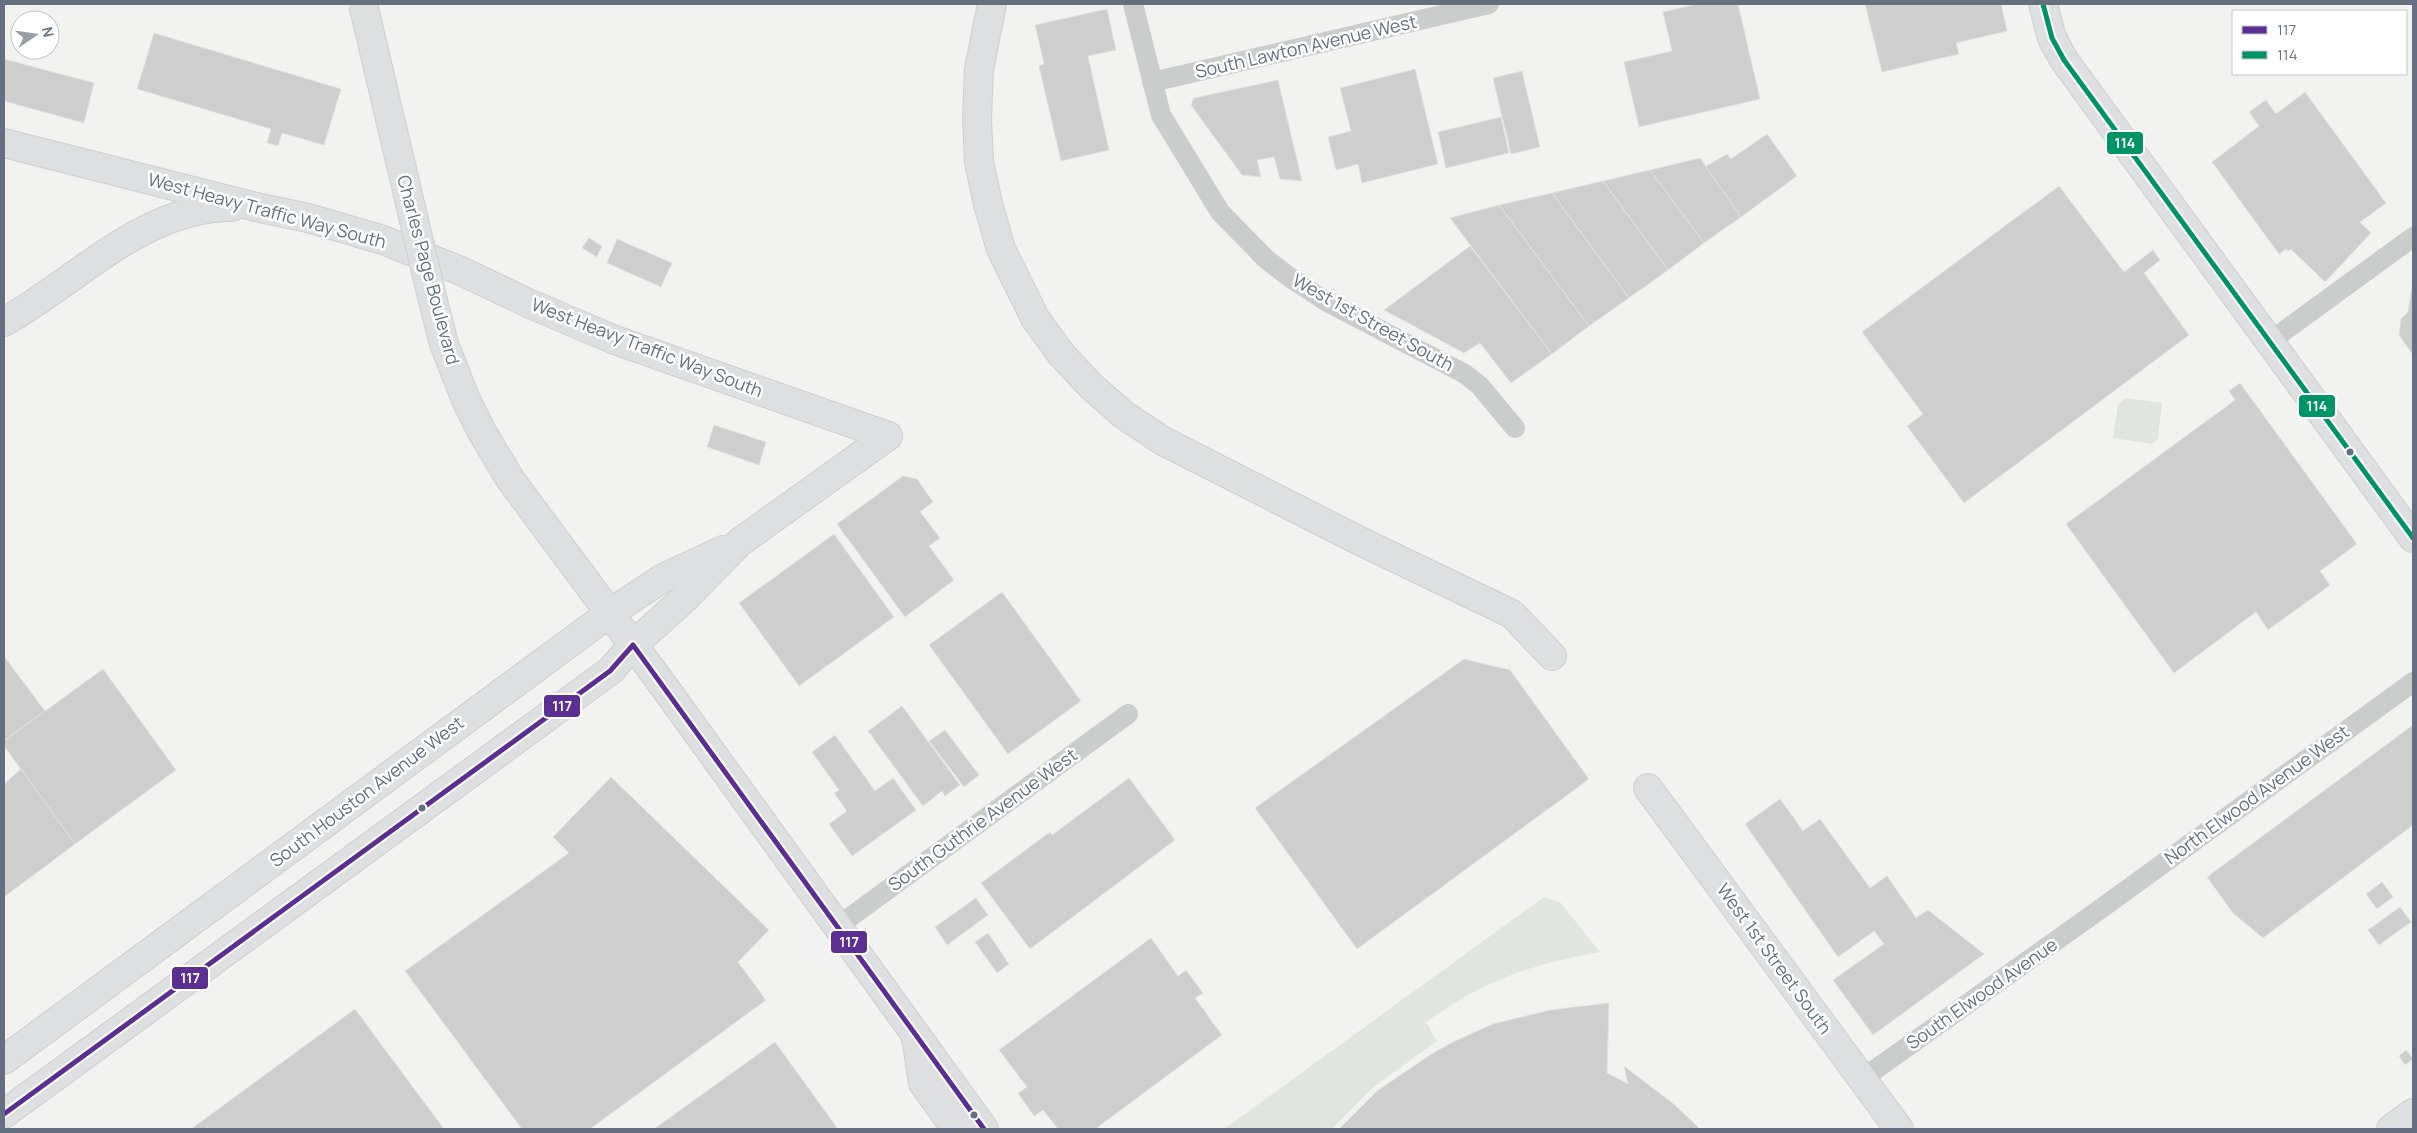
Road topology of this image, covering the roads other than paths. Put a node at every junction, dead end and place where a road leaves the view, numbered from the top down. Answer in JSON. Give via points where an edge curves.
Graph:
{"nodes":[{"id":1,"x":363,"y":4,"type":"edge"},
{"id":2,"x":992,"y":4,"type":"edge"},
{"id":3,"x":1133,"y":4,"type":"edge"},
{"id":4,"x":1489,"y":4,"type":"edge"},
{"id":5,"x":2043,"y":4,"type":"edge"},
{"id":6,"x":1152,"y":82,"type":"junction"},
{"id":7,"x":4,"y":143,"type":"edge"},
{"id":8,"x":256,"y":207,"type":"junction"},
{"id":9,"x":2413,"y":238,"type":"edge"},
{"id":10,"x":4,"y":322,"type":"edge"},
{"id":11,"x":2269,"y":342,"type":"junction"},
{"id":12,"x":1515,"y":428,"type":"dead end"},
{"id":13,"x":888,"y":436,"type":"joint"},
{"id":14,"x":2413,"y":538,"type":"edge"},
{"id":15,"x":740,"y":542,"type":"junction"},
{"id":16,"x":610,"y":613,"type":"junction"},
{"id":17,"x":633,"y":645,"type":"junction"},
{"id":18,"x":1552,"y":656,"type":"dead end"},
{"id":19,"x":2413,"y":682,"type":"edge"},
{"id":20,"x":1128,"y":714,"type":"dead end"},
{"id":21,"x":1648,"y":788,"type":"dead end"},
{"id":22,"x":2101,"y":909,"type":"joint"},
{"id":23,"x":838,"y":926,"type":"junction"},
{"id":24,"x":915,"y":1031,"type":"junction"},
{"id":25,"x":4,"y":1060,"type":"edge"},
{"id":26,"x":1862,"y":1079,"type":"junction"},
{"id":27,"x":2413,"y":1113,"type":"edge"},
{"id":28,"x":4,"y":1114,"type":"edge"},
{"id":29,"x":956,"y":1129,"type":"edge"},
{"id":30,"x":984,"y":1129,"type":"edge"},
{"id":31,"x":1899,"y":1129,"type":"edge"},
{"id":32,"x":2391,"y":1129,"type":"edge"}],
"edges":[{"from":1,"to":16,"type":"main road","name":"Charles Page Boulevard","bridge":true,"via":[[433,301],[451,361],[482,432],[510,479]]},
{"from":2,"to":18,"type":"main road","via":[[979,69],[979,162],[1001,249],[1035,318],[1061,354],[1124,415],[1163,441],[1512,614]]},
{"from":3,"to":6,"type":"street","name":"West 1st Street South"},
{"from":4,"to":6,"type":"street","name":"South Lawton Avenue West"},
{"from":5,"to":11,"type":"main road","via":[[2052,38],[2064,60]]},
{"from":6,"to":12,"type":"street","name":"West 1st Street South","via":[[1166,123],[1220,212],[1266,259],[1327,302],[1465,374],[1480,386]]},
{"from":7,"to":8,"type":"main road","name":"West Heavy Traffic Way South"},
{"from":8,"to":10,"type":"main road","via":[[206,209],[153,226],[100,257]]},
{"from":8,"to":13,"type":"main road","name":"West Heavy Traffic Way South","via":[[383,240],[461,270],[615,340]]},
{"from":9,"to":11,"type":"street"},
{"from":11,"to":14,"type":"main road"},
{"from":13,"to":15,"type":"main road","name":"South Houston Avenue West"},
{"from":15,"to":16,"type":"main road","name":"South Houston Avenue West","via":[[663,578]]},
{"from":15,"to":17,"type":"main road","name":"South Houston Avenue West"},
{"from":16,"to":17,"type":"main road","name":"Charles Page Boulevard"},
{"from":16,"to":25,"type":"main road","name":"South Houston Avenue West"},
{"from":17,"to":23,"type":"main road","name":"Charles Page Boulevard"},
{"from":17,"to":28,"type":"main road","name":"South Houston Avenue West","via":[[610,671]]},
{"from":19,"to":22,"type":"street","name":"North Elwood Avenue West"},
{"from":20,"to":23,"type":"street","name":"South Guthrie Avenue West"},
{"from":21,"to":26,"type":"main road","name":"West 1st Street South"},
{"from":22,"to":26,"type":"street","name":"South Elwood Avenue"},
{"from":23,"to":24,"type":"main road","name":"Charles Page Boulevard"},
{"from":24,"to":29,"type":"main road","via":[[923,1083]]},
{"from":24,"to":30,"type":"main road","name":"Charles Page Boulevard"},
{"from":26,"to":31,"type":"main road","name":"West 1st Street South"},
{"from":27,"to":32,"type":"main road"}]}
